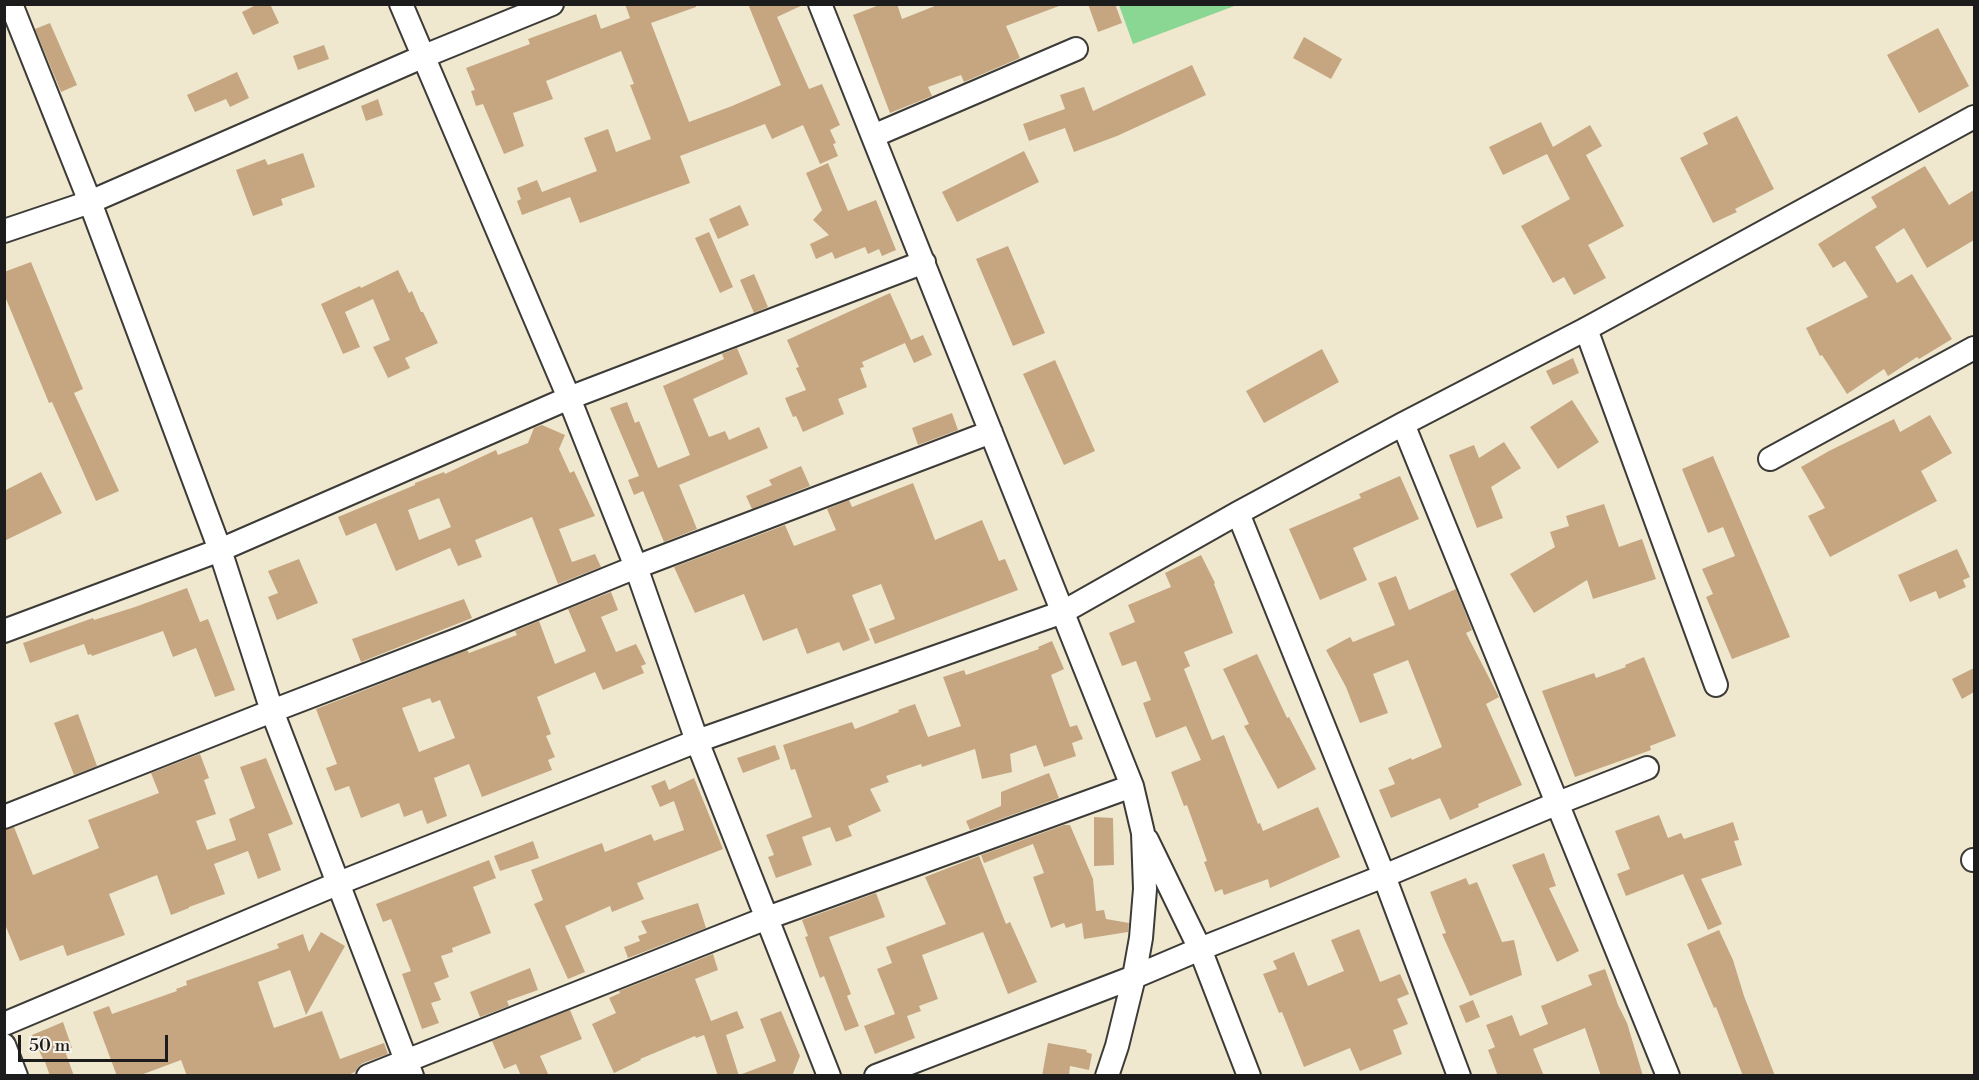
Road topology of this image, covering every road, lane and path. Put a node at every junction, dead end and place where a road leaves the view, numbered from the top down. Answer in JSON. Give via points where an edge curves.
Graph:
{"nodes":[{"id":1,"x":11,"y":4,"type":"edge"},
{"id":2,"x":400,"y":4,"type":"edge"},
{"id":3,"x":552,"y":4,"type":"edge"},
{"id":4,"x":820,"y":4,"type":"edge"},
{"id":5,"x":1076,"y":49,"type":"dead end"},
{"id":6,"x":422,"y":57,"type":"junction"},
{"id":7,"x":1974,"y":117,"type":"edge"},
{"id":8,"x":873,"y":136,"type":"junction"},
{"id":9,"x":90,"y":202,"type":"junction"},
{"id":10,"x":4,"y":231,"type":"edge"},
{"id":11,"x":924,"y":262,"type":"junction"},
{"id":12,"x":1586,"y":329,"type":"junction"},
{"id":13,"x":1974,"y":348,"type":"edge"},
{"id":14,"x":569,"y":398,"type":"junction"},
{"id":15,"x":1403,"y":424,"type":"junction"},
{"id":16,"x":992,"y":432,"type":"junction"},
{"id":17,"x":1770,"y":459,"type":"dead end"},
{"id":18,"x":1238,"y":513,"type":"junction"},
{"id":19,"x":220,"y":550,"type":"junction"},
{"id":20,"x":636,"y":567,"type":"junction"},
{"id":21,"x":1063,"y":612,"type":"junction"},
{"id":22,"x":4,"y":631,"type":"edge"},
{"id":23,"x":1716,"y":685,"type":"dead end"},
{"id":24,"x":272,"y":711,"type":"junction"},
{"id":25,"x":697,"y":741,"type":"junction"},
{"id":26,"x":1647,"y":768,"type":"dead end"},
{"id":27,"x":1132,"y":786,"type":"junction"},
{"id":28,"x":1558,"y":803,"type":"junction"},
{"id":29,"x":4,"y":818,"type":"edge"},
{"id":30,"x":1143,"y":833,"type":"junction"},
{"id":31,"x":1384,"y":876,"type":"junction"},
{"id":32,"x":339,"y":883,"type":"junction"},
{"id":33,"x":767,"y":918,"type":"junction"},
{"id":34,"x":1200,"y":949,"type":"junction"},
{"id":35,"x":1134,"y":977,"type":"junction"},
{"id":36,"x":4,"y":1024,"type":"edge"},
{"id":37,"x":4,"y":1045,"type":"edge"},
{"id":38,"x":409,"y":1068,"type":"edge"},
{"id":39,"x":16,"y":1076,"type":"edge"},
{"id":40,"x":368,"y":1076,"type":"edge"},
{"id":41,"x":830,"y":1076,"type":"edge"},
{"id":42,"x":876,"y":1076,"type":"edge"},
{"id":43,"x":1107,"y":1076,"type":"edge"},
{"id":44,"x":1249,"y":1076,"type":"edge"},
{"id":45,"x":1459,"y":1076,"type":"edge"},
{"id":46,"x":1668,"y":1076,"type":"edge"}],
"edges":[{"from":1,"to":9,"type":"street"},
{"from":2,"to":6,"type":"street"},
{"from":3,"to":6,"type":"street"},
{"from":4,"to":8,"type":"street"},
{"from":5,"to":8,"type":"street"},
{"from":6,"to":9,"type":"street"},
{"from":6,"to":14,"type":"street"},
{"from":7,"to":12,"type":"street"},
{"from":8,"to":11,"type":"street"},
{"from":9,"to":10,"type":"street"},
{"from":9,"to":19,"type":"street"},
{"from":11,"to":14,"type":"street"},
{"from":11,"to":16,"type":"street"},
{"from":12,"to":15,"type":"street"},
{"from":12,"to":23,"type":"street"},
{"from":13,"to":17,"type":"street"},
{"from":14,"to":19,"type":"street"},
{"from":14,"to":20,"type":"street"},
{"from":15,"to":18,"type":"street"},
{"from":15,"to":28,"type":"street"},
{"from":16,"to":20,"type":"street"},
{"from":16,"to":21,"type":"street"},
{"from":18,"to":21,"type":"street"},
{"from":18,"to":31,"type":"street"},
{"from":19,"to":22,"type":"street"},
{"from":19,"to":24,"type":"street"},
{"from":20,"to":24,"type":"street"},
{"from":20,"to":25,"type":"street"},
{"from":21,"to":25,"type":"street"},
{"from":21,"to":27,"type":"street"},
{"from":24,"to":29,"type":"street"},
{"from":24,"to":32,"type":"street"},
{"from":25,"to":32,"type":"street"},
{"from":25,"to":33,"type":"street"},
{"from":26,"to":28,"type":"street"},
{"from":27,"to":30,"type":"street"},
{"from":27,"to":33,"type":"street"},
{"from":28,"to":31,"type":"street"},
{"from":28,"to":46,"type":"street"},
{"from":30,"to":34,"type":"street"},
{"from":30,"to":35,"type":"street","via":[[1145,889]]},
{"from":31,"to":34,"type":"street"},
{"from":31,"to":45,"type":"street"},
{"from":32,"to":36,"type":"street"},
{"from":32,"to":38,"type":"street"},
{"from":33,"to":38,"type":"street"},
{"from":33,"to":41,"type":"street"},
{"from":34,"to":35,"type":"street"},
{"from":34,"to":44,"type":"street"},
{"from":35,"to":42,"type":"street"},
{"from":35,"to":43,"type":"street"},
{"from":37,"to":39,"type":"street"},
{"from":38,"to":40,"type":"street"}]}
